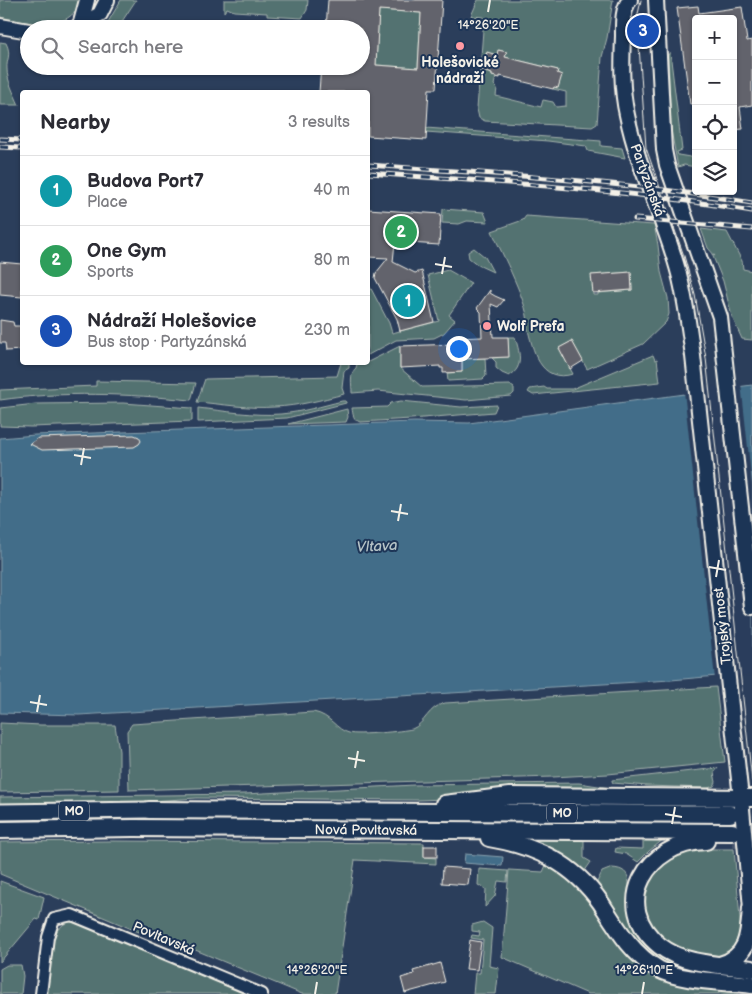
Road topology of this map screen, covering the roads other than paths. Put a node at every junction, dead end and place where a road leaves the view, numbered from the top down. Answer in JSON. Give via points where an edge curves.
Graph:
{"nodes":[{"id":1,"x":87,"y":0,"type":"edge"},
{"id":2,"x":96,"y":0,"type":"edge"},
{"id":3,"x":107,"y":0,"type":"edge"},
{"id":4,"x":656,"y":0,"type":"edge"},
{"id":5,"x":628,"y":1,"type":"edge"},
{"id":6,"x":80,"y":20,"type":"edge"},
{"id":7,"x":84,"y":20,"type":"edge"},
{"id":8,"x":90,"y":20,"type":"edge"},
{"id":9,"x":0,"y":26,"type":"edge"},
{"id":10,"x":20,"y":29,"type":"edge"},
{"id":11,"x":693,"y":359,"type":"joint"},
{"id":12,"x":752,"y":606,"type":"edge"},
{"id":13,"x":746,"y":798,"type":"edge"},
{"id":14,"x":149,"y":810,"type":"joint"},
{"id":15,"x":0,"y":812,"type":"edge"},
{"id":16,"x":394,"y":812,"type":"junction"},
{"id":17,"x":730,"y":814,"type":"dead end"},
{"id":18,"x":0,"y":830,"type":"edge"},
{"id":19,"x":444,"y":830,"type":"junction"},
{"id":20,"x":752,"y":915,"type":"edge"},
{"id":21,"x":720,"y":965,"type":"junction"},
{"id":22,"x":752,"y":969,"type":"edge"},
{"id":23,"x":752,"y":985,"type":"edge"},
{"id":24,"x":41,"y":994,"type":"edge"},
{"id":25,"x":262,"y":994,"type":"edge"}],
"edges":[{"from":1,"to":6,"type":"main road"},
{"from":2,"to":7,"type":"main road"},
{"from":3,"to":8,"type":"main road","via":[[100,14]]},
{"from":4,"to":12,"type":"main road","name":"Partyzánská","via":[[664,150],[720,317]]},
{"from":5,"to":11,"type":"main road","name":"Partyzánská","via":[[623,19],[622,70],[626,114],[679,274]]},
{"from":9,"to":10,"type":"main road"},
{"from":11,"to":13,"type":"main road","name":"Trojský most","via":[[738,774]]},
{"from":13,"to":16,"type":"highway","via":[[510,796]]},
{"from":13,"to":20,"type":"main road","name":"Trojský most"},
{"from":14,"to":15,"type":"main road","name":"Nová Povltavská","number":"MO"},
{"from":14,"to":16,"type":"highway","name":"Nová Povltavská","number":"MO"},
{"from":16,"to":17,"type":"highway","name":"Nová Povltavská","number":"MO"},
{"from":18,"to":19,"type":"highway","name":"Nová Povltavská","number":"MO"},
{"from":19,"to":21,"type":"highway","name":"Nová Povltavská","number":"MO","via":[[733,836],[684,842],[673,847],[654,859],[643,874],[637,894],[640,918],[648,934],[661,946],[684,959]]},
{"from":19,"to":23,"type":"highway","via":[[518,844],[555,860],[589,888],[633,949],[661,970],[682,977]]},
{"from":20,"to":21,"type":"highway","via":[[744,948],[733,960]]},
{"from":21,"to":22,"type":"highway"},
{"from":24,"to":25,"type":"street","name":"Povltavská","via":[[48,937],[54,919],[72,915]]}]}
